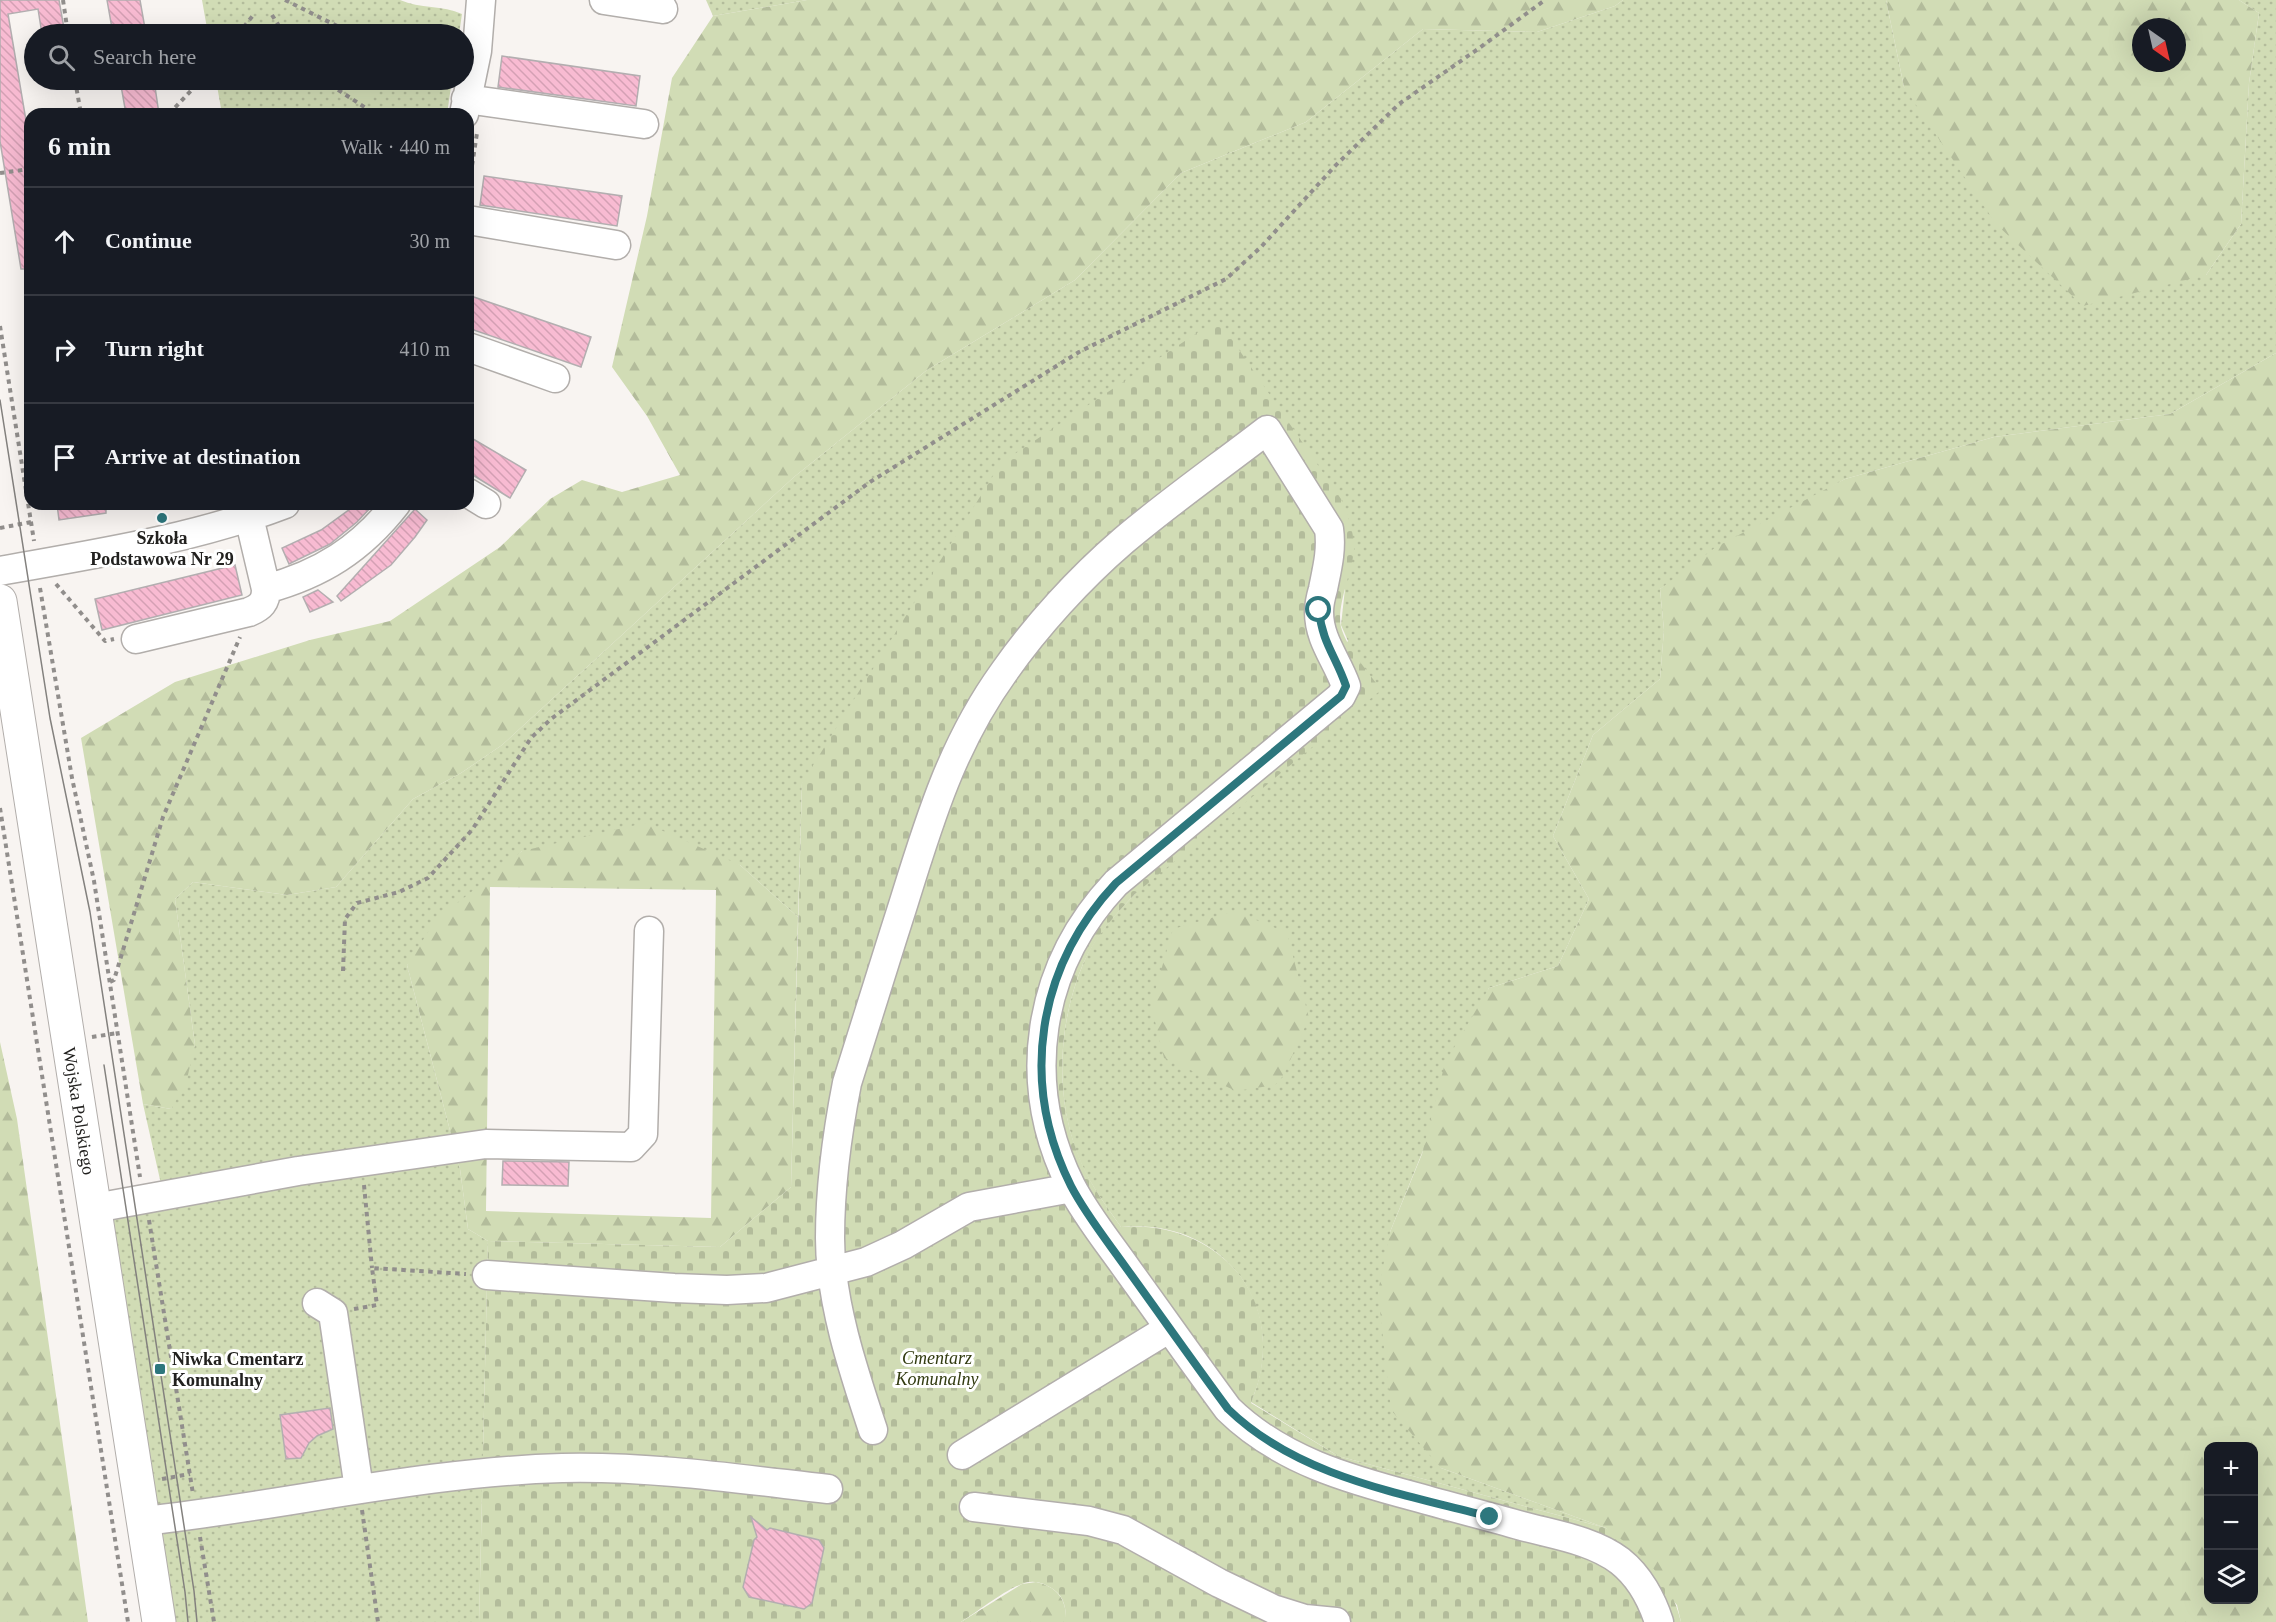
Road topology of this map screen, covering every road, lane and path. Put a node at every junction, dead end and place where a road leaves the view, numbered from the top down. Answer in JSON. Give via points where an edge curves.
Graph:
{"nodes":[{"id":1,"x":63,"y":0,"type":"edge"},
{"id":2,"x":285,"y":0,"type":"edge"},
{"id":3,"x":481,"y":0,"type":"edge"},
{"id":4,"x":604,"y":0,"type":"edge"},
{"id":5,"x":1545,"y":0,"type":"edge"},
{"id":6,"x":663,"y":9,"type":"dead end"},
{"id":7,"x":255,"y":13,"type":"dead end"},
{"id":8,"x":272,"y":15,"type":"dead end"},
{"id":9,"x":67,"y":24,"type":"edge"},
{"id":10,"x":246,"y":24,"type":"edge"},
{"id":11,"x":278,"y":24,"type":"edge"},
{"id":12,"x":334,"y":24,"type":"edge"},
{"id":13,"x":474,"y":65,"type":"edge"},
{"id":14,"x":77,"y":90,"type":"edge"},
{"id":15,"x":192,"y":90,"type":"edge"},
{"id":16,"x":338,"y":90,"type":"edge"},
{"id":17,"x":468,"y":90,"type":"edge"},
{"id":18,"x":465,"y":106,"type":"edge"},
{"id":19,"x":80,"y":108,"type":"edge"},
{"id":20,"x":175,"y":108,"type":"edge"},
{"id":21,"x":366,"y":108,"type":"edge"},
{"id":22,"x":644,"y":124,"type":"dead end"},
{"id":23,"x":24,"y":170,"type":"edge"},
{"id":24,"x":0,"y":173,"type":"edge"},
{"id":25,"x":474,"y":221,"type":"edge"},
{"id":26,"x":616,"y":244,"type":"dead end"},
{"id":27,"x":0,"y":326,"type":"edge"},
{"id":28,"x":474,"y":349,"type":"edge"},
{"id":29,"x":555,"y":378,"type":"dead end"},
{"id":30,"x":24,"y":478,"type":"edge"},
{"id":31,"x":29,"y":510,"type":"edge"},
{"id":32,"x":268,"y":510,"type":"edge"},
{"id":33,"x":391,"y":510,"type":"edge"},
{"id":34,"x":249,"y":517,"type":"junction"},
{"id":35,"x":31,"y":522,"type":"junction"},
{"id":36,"x":0,"y":528,"type":"edge"},
{"id":37,"x":40,"y":571,"type":"junction"},
{"id":38,"x":0,"y":572,"type":"edge"},
{"id":39,"x":266,"y":589,"type":"junction"},
{"id":40,"x":0,"y":601,"type":"edge"},
{"id":41,"x":249,"y":612,"type":"junction"},
{"id":42,"x":126,"y":639,"type":"joint"},
{"id":43,"x":4,"y":658,"type":"edge"},
{"id":44,"x":0,"y":808,"type":"edge"},
{"id":45,"x":649,"y":932,"type":"dead end"},
{"id":46,"x":343,"y":971,"type":"dead end"},
{"id":47,"x":110,"y":982,"type":"junction"},
{"id":48,"x":364,"y":1180,"type":"dead end"},
{"id":49,"x":1072,"y":1188,"type":"junction"},
{"id":50,"x":144,"y":1198,"type":"junction"},
{"id":51,"x":95,"y":1208,"type":"junction"},
{"id":52,"x":372,"y":1268,"type":"junction"},
{"id":53,"x":833,"y":1272,"type":"junction"},
{"id":54,"x":487,"y":1275,"type":"joint"},
{"id":55,"x":325,"y":1308,"type":"joint"},
{"id":56,"x":1168,"y":1329,"type":"dead end"},
{"id":57,"x":873,"y":1430,"type":"dead end"},
{"id":58,"x":962,"y":1455,"type":"dead end"},
{"id":59,"x":359,"y":1489,"type":"junction"},
{"id":60,"x":828,"y":1489,"type":"dead end"},
{"id":61,"x":974,"y":1507,"type":"dead end"},
{"id":62,"x":196,"y":1514,"type":"junction"},
{"id":63,"x":143,"y":1521,"type":"junction"},
{"id":64,"x":128,"y":1622,"type":"edge"},
{"id":65,"x":159,"y":1622,"type":"edge"},
{"id":66,"x":214,"y":1622,"type":"edge"},
{"id":67,"x":378,"y":1622,"type":"edge"},
{"id":68,"x":1336,"y":1622,"type":"edge"},
{"id":69,"x":1659,"y":1622,"type":"edge"}],
"edges":[{"from":1,"to":9,"type":"path"},
{"from":2,"to":12,"type":"path"},
{"from":3,"to":13,"type":"street"},
{"from":4,"to":6,"type":"street"},
{"from":5,"to":46,"type":"path","via":[[1399,104],[1226,279],[1079,352],[870,482],[551,719],[531,738],[472,830],[428,878],[399,892],[357,903],[345,919]]},
{"from":7,"to":10,"type":"path"},
{"from":8,"to":11,"type":"path"},
{"from":14,"to":19,"type":"path"},
{"from":15,"to":20,"type":"path"},
{"from":16,"to":21,"type":"path"},
{"from":17,"to":18,"type":"street"},
{"from":18,"to":22,"type":"street"},
{"from":23,"to":24,"type":"path"},
{"from":25,"to":26,"type":"street"},
{"from":27,"to":30,"type":"path"},
{"from":28,"to":29,"type":"street"},
{"from":31,"to":35,"type":"path"},
{"from":32,"to":34,"type":"street"},
{"from":33,"to":39,"type":"street","via":[[379,526],[338,559],[291,582]]},
{"from":34,"to":37,"type":"street"},
{"from":34,"to":39,"type":"street"},
{"from":35,"to":36,"type":"path"},
{"from":35,"to":37,"type":"path"},
{"from":37,"to":38,"type":"street"},
{"from":37,"to":42,"type":"path","via":[[49,576],[105,641]]},
{"from":37,"to":47,"type":"path","via":[[40,591]]},
{"from":39,"to":41,"type":"street","via":[[260,607]]},
{"from":40,"to":43,"type":"main road","name":"Wojska Polskiego"},
{"from":41,"to":42,"type":"street"},
{"from":41,"to":47,"type":"path","via":[[163,817],[129,936]]},
{"from":43,"to":51,"type":"main road","name":"Wojska Polskiego"},
{"from":44,"to":64,"type":"path"},
{"from":45,"to":50,"type":"street","via":[[643,1134],[631,1147],[486,1144]]},
{"from":47,"to":50,"type":"path"},
{"from":48,"to":52,"type":"path"},
{"from":49,"to":53,"type":"street","via":[[969,1207],[903,1245]]},
{"from":49,"to":53,"type":"street","via":[[1053,1140],[1041,1070],[1047,1007],[1058,970],[1075,935],[1116,883],[1341,696],[1346,686],[1320,625],[1331,543],[1329,530],[1267,429],[1123,541],[1086,576],[1004,671],[954,758],[934,804],[847,1083],[833,1185]]},
{"from":49,"to":69,"type":"street","via":[[1238,1419],[1281,1449],[1324,1470],[1587,1543],[1621,1562],[1639,1581]]},
{"from":50,"to":51,"type":"street"},
{"from":50,"to":62,"type":"path"},
{"from":51,"to":63,"type":"main road","name":"Wojska Polskiego"},
{"from":52,"to":54,"type":"path"},
{"from":52,"to":55,"type":"path","via":[[377,1305]]},
{"from":53,"to":54,"type":"street","via":[[766,1288],[727,1290]]},
{"from":53,"to":57,"type":"street","via":[[841,1319]]},
{"from":55,"to":59,"type":"street"},
{"from":56,"to":58,"type":"street"},
{"from":59,"to":60,"type":"street","via":[[482,1473],[640,1468]]},
{"from":59,"to":62,"type":"street"},
{"from":59,"to":67,"type":"path"},
{"from":61,"to":68,"type":"street","via":[[1089,1521],[1123,1530],[1273,1609],[1305,1619]]},
{"from":62,"to":63,"type":"street"},
{"from":62,"to":66,"type":"path"},
{"from":63,"to":65,"type":"main road","name":"Wojska Polskiego"}]}
